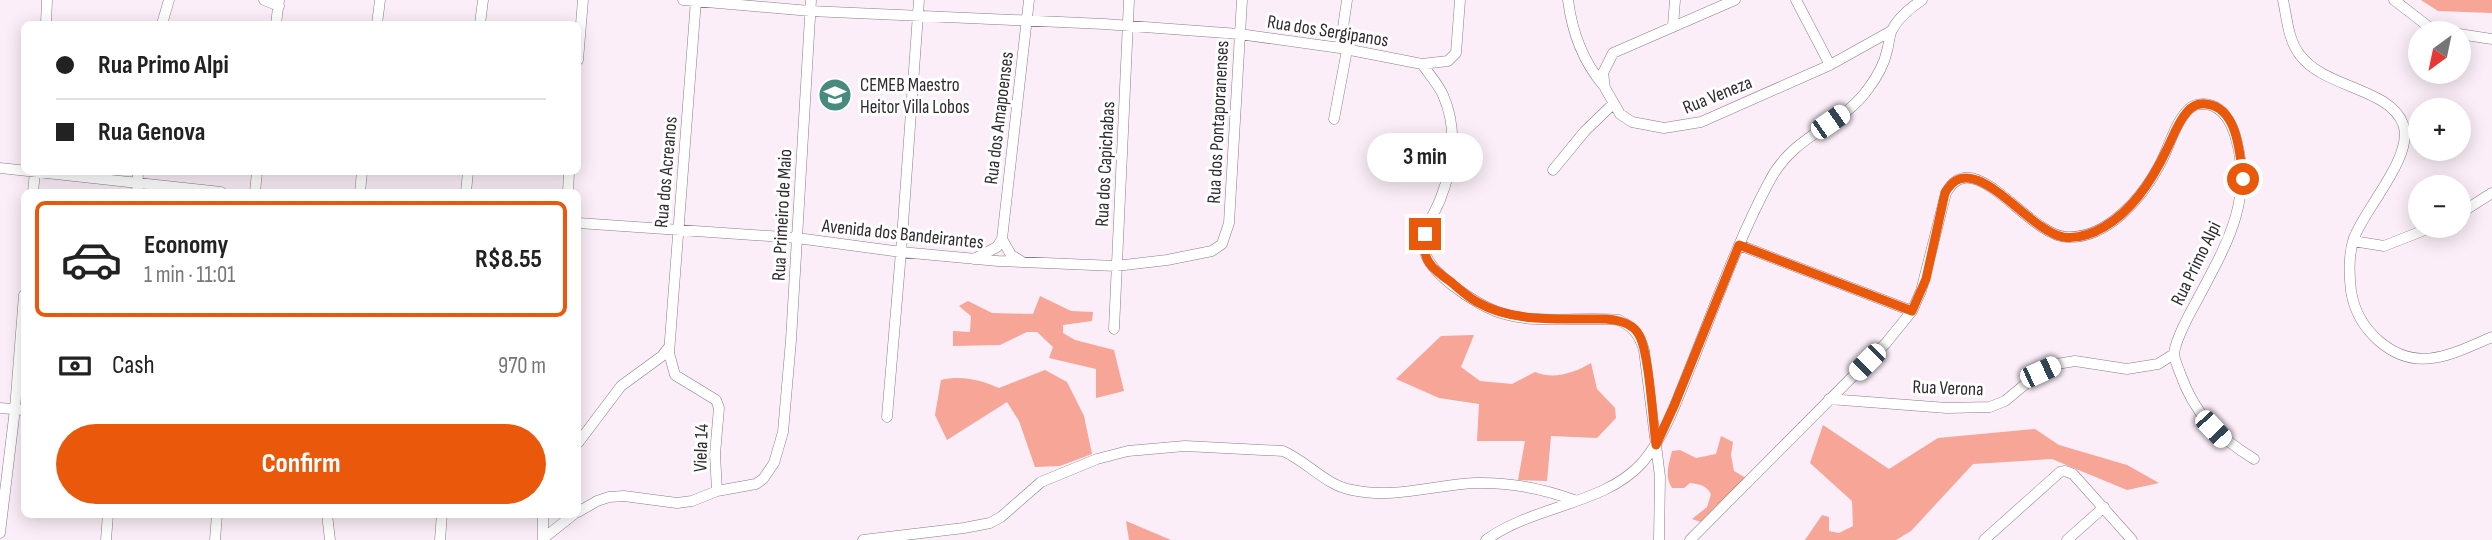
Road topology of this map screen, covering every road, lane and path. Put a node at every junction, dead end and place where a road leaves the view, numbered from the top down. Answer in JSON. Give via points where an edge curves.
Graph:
{"nodes":[{"id":1,"x":47,"y":0,"type":"edge"},
{"id":2,"x":169,"y":0,"type":"edge"},
{"id":3,"x":264,"y":0,"type":"edge"},
{"id":4,"x":380,"y":0,"type":"edge"},
{"id":5,"x":483,"y":0,"type":"edge"},
{"id":6,"x":583,"y":0,"type":"edge"},
{"id":7,"x":683,"y":0,"type":"edge"},
{"id":8,"x":919,"y":0,"type":"edge"},
{"id":9,"x":1028,"y":0,"type":"edge"},
{"id":10,"x":1129,"y":0,"type":"edge"},
{"id":11,"x":1242,"y":0,"type":"edge"},
{"id":12,"x":1347,"y":0,"type":"edge"},
{"id":13,"x":1460,"y":0,"type":"edge"},
{"id":14,"x":1568,"y":0,"type":"edge"},
{"id":15,"x":1675,"y":0,"type":"edge"},
{"id":16,"x":1735,"y":0,"type":"edge"},
{"id":17,"x":1796,"y":0,"type":"edge"},
{"id":18,"x":1922,"y":0,"type":"edge"},
{"id":19,"x":2283,"y":0,"type":"edge"},
{"id":20,"x":2394,"y":0,"type":"edge"},
{"id":21,"x":696,"y":1,"type":"edge"},
{"id":22,"x":279,"y":3,"type":"edge"},
{"id":23,"x":811,"y":5,"type":"edge"},
{"id":24,"x":918,"y":16,"type":"junction"},
{"id":25,"x":46,"y":21,"type":"edge"},
{"id":26,"x":163,"y":21,"type":"edge"},
{"id":27,"x":276,"y":21,"type":"edge"},
{"id":28,"x":377,"y":21,"type":"edge"},
{"id":29,"x":480,"y":21,"type":"edge"},
{"id":30,"x":2421,"y":21,"type":"edge"},
{"id":31,"x":1028,"y":22,"type":"junction"},
{"id":32,"x":581,"y":24,"type":"edge"},
{"id":33,"x":1128,"y":25,"type":"junction"},
{"id":34,"x":1673,"y":26,"type":"junction"},
{"id":35,"x":1891,"y":31,"type":"junction"},
{"id":36,"x":1239,"y":34,"type":"junction"},
{"id":37,"x":2471,"y":36,"type":"edge"},
{"id":38,"x":2492,"y":38,"type":"edge"},
{"id":39,"x":1343,"y":49,"type":"junction"},
{"id":40,"x":1422,"y":64,"type":"junction"},
{"id":41,"x":1830,"y":65,"type":"junction"},
{"id":42,"x":1605,"y":88,"type":"junction"},
{"id":43,"x":1613,"y":104,"type":"junction"},
{"id":44,"x":1334,"y":119,"type":"dead end"},
{"id":45,"x":0,"y":168,"type":"edge"},
{"id":46,"x":21,"y":170,"type":"edge"},
{"id":47,"x":1553,"y":170,"type":"dead end"},
{"id":48,"x":53,"y":175,"type":"edge"},
{"id":49,"x":137,"y":189,"type":"edge"},
{"id":50,"x":2492,"y":193,"type":"edge"},
{"id":51,"x":2471,"y":206,"type":"edge"},
{"id":52,"x":581,"y":223,"type":"edge"},
{"id":53,"x":678,"y":230,"type":"junction"},
{"id":54,"x":2408,"y":237,"type":"edge"},
{"id":55,"x":797,"y":238,"type":"junction"},
{"id":56,"x":1002,"y":239,"type":"junction"},
{"id":57,"x":2353,"y":241,"type":"junction"},
{"id":58,"x":1222,"y":244,"type":"joint"},
{"id":59,"x":1739,"y":245,"type":"junction"},
{"id":60,"x":901,"y":252,"type":"junction"},
{"id":61,"x":974,"y":259,"type":"junction"},
{"id":62,"x":1021,"y":262,"type":"junction"},
{"id":63,"x":1116,"y":266,"type":"junction"},
{"id":64,"x":1912,"y":311,"type":"junction"},
{"id":65,"x":1114,"y":329,"type":"dead end"},
{"id":66,"x":2492,"y":337,"type":"edge"},
{"id":67,"x":669,"y":346,"type":"junction"},
{"id":68,"x":2174,"y":354,"type":"junction"},
{"id":69,"x":21,"y":381,"type":"edge"},
{"id":70,"x":1829,"y":399,"type":"junction"},
{"id":71,"x":0,"y":408,"type":"edge"},
{"id":72,"x":20,"y":410,"type":"edge"},
{"id":73,"x":887,"y":417,"type":"dead end"},
{"id":74,"x":581,"y":439,"type":"edge"},
{"id":75,"x":1656,"y":445,"type":"junction"},
{"id":76,"x":2254,"y":459,"type":"dead end"},
{"id":77,"x":718,"y":491,"type":"junction"},
{"id":78,"x":1574,"y":500,"type":"junction"},
{"id":79,"x":2104,"y":507,"type":"junction"},
{"id":80,"x":581,"y":511,"type":"edge"},
{"id":81,"x":108,"y":518,"type":"edge"},
{"id":82,"x":217,"y":518,"type":"edge"},
{"id":83,"x":327,"y":518,"type":"edge"},
{"id":84,"x":442,"y":518,"type":"edge"},
{"id":85,"x":543,"y":518,"type":"edge"},
{"id":86,"x":570,"y":518,"type":"edge"},
{"id":87,"x":0,"y":533,"type":"edge"},
{"id":88,"x":544,"y":539,"type":"edge"},
{"id":89,"x":106,"y":540,"type":"edge"},
{"id":90,"x":215,"y":540,"type":"edge"},
{"id":91,"x":330,"y":540,"type":"edge"},
{"id":92,"x":440,"y":540,"type":"edge"},
{"id":93,"x":863,"y":540,"type":"edge"},
{"id":94,"x":1486,"y":540,"type":"edge"},
{"id":95,"x":1659,"y":540,"type":"edge"},
{"id":96,"x":1690,"y":540,"type":"edge"},
{"id":97,"x":1984,"y":540,"type":"edge"},
{"id":98,"x":2067,"y":540,"type":"edge"},
{"id":99,"x":2132,"y":540,"type":"edge"}],
"edges":[{"from":1,"to":25,"type":"street"},
{"from":2,"to":26,"type":"street"},
{"from":3,"to":22,"type":"street"},
{"from":4,"to":28,"type":"street"},
{"from":5,"to":29,"type":"street"},
{"from":6,"to":32,"type":"street"},
{"from":7,"to":21,"type":"street","name":"Rua dos Sergipanos"},
{"from":8,"to":24,"type":"street"},
{"from":9,"to":31,"type":"street","name":"Rua dos Amapoenses"},
{"from":10,"to":33,"type":"street","name":"Rua dos Capichabas"},
{"from":11,"to":36,"type":"street","name":"Rua dos Pontaporanenses"},
{"from":12,"to":39,"type":"street"},
{"from":13,"to":40,"type":"street","via":[[1456,54],[1448,61]]},
{"from":14,"to":42,"type":"street","name":"Rua Veneza","via":[[1571,22],[1589,67]]},
{"from":15,"to":34,"type":"street"},
{"from":16,"to":34,"type":"street"},
{"from":17,"to":41,"type":"street"},
{"from":18,"to":35,"type":"street"},
{"from":19,"to":57,"type":"street","via":[[2291,40],[2308,65],[2389,106],[2405,128],[2401,155]]},
{"from":20,"to":30,"type":"street"},
{"from":21,"to":23,"type":"street","name":"Rua dos Sergipanos"},
{"from":21,"to":53,"type":"street","name":"Rua dos Acreanos"},
{"from":22,"to":27,"type":"street"},
{"from":23,"to":24,"type":"street","name":"Rua dos Sergipanos"},
{"from":23,"to":55,"type":"street","name":"Rua Primeiro de Maio"},
{"from":24,"to":31,"type":"street","name":"Rua dos Sergipanos"},
{"from":24,"to":60,"type":"street"},
{"from":31,"to":33,"type":"street","name":"Rua dos Sergipanos"},
{"from":31,"to":56,"type":"street","name":"Rua dos Amapoenses"},
{"from":33,"to":36,"type":"street","name":"Rua dos Sergipanos"},
{"from":33,"to":63,"type":"street","name":"Rua dos Capichabas"},
{"from":34,"to":42,"type":"street","via":[[1613,53],[1603,73]]},
{"from":35,"to":41,"type":"street","name":"Rua Veneza"},
{"from":35,"to":59,"type":"street","via":[[1880,72],[1867,91],[1780,162]]},
{"from":36,"to":39,"type":"street","name":"Rua dos Sergipanos"},
{"from":36,"to":58,"type":"street","name":"Rua dos Pontaporanenses","via":[[1229,223]]},
{"from":37,"to":38,"type":"street"},
{"from":39,"to":40,"type":"street","name":"Rua dos Sergipanos"},
{"from":39,"to":44,"type":"street"},
{"from":40,"to":75,"type":"street","via":[[1448,108],[1452,152],[1448,178],[1425,234],[1426,260],[1477,302],[1501,313],[1526,318],[1619,320],[1631,326],[1644,350]]},
{"from":41,"to":43,"type":"street","name":"Rua Veneza","via":[[1682,127],[1632,122]]},
{"from":42,"to":43,"type":"street","name":"Rua Veneza"},
{"from":43,"to":47,"type":"street"},
{"from":45,"to":46,"type":"street"},
{"from":48,"to":49,"type":"street"},
{"from":50,"to":51,"type":"street"},
{"from":52,"to":53,"type":"street","name":"Avenida dos Bandeirantes"},
{"from":53,"to":55,"type":"street","name":"Avenida dos Bandeirantes"},
{"from":53,"to":67,"type":"street","name":"Rua dos Acreanos"},
{"from":54,"to":57,"type":"street","via":[[2384,246]]},
{"from":55,"to":60,"type":"street","name":"Avenida dos Bandeirantes"},
{"from":55,"to":77,"type":"street","name":"Rua Primeiro de Maio","via":[[783,432],[774,463],[764,478],[746,487]]},
{"from":56,"to":61,"type":"street","via":[[997,247]]},
{"from":56,"to":62,"type":"street","via":[[1010,255]]},
{"from":57,"to":66,"type":"street","via":[[2352,297],[2359,317],[2387,348],[2420,360],[2455,353]]},
{"from":58,"to":63,"type":"street","name":"Avenida dos Bandeirantes","via":[[1200,254]]},
{"from":59,"to":64,"type":"street"},
{"from":59,"to":75,"type":"street"},
{"from":60,"to":61,"type":"street","name":"Avenida dos Bandeirantes"},
{"from":60,"to":73,"type":"street"},
{"from":61,"to":62,"type":"street","name":"Avenida dos Bandeirantes"},
{"from":62,"to":63,"type":"street","name":"Avenida dos Bandeirantes"},
{"from":63,"to":65,"type":"street","name":"Rua dos Capichabas"},
{"from":64,"to":68,"type":"street","name":"Rua Primo Alpi","via":[[1926,279],[1951,183],[1973,177],[2049,232],[2083,237],[2104,227],[2145,189],[2183,117],[2195,105],[2204,104],[2224,112],[2232,124],[2240,151],[2241,200],[2232,231]]},
{"from":64,"to":70,"type":"street","name":"Rua Primo Alpi"},
{"from":67,"to":74,"type":"street","via":[[621,386]]},
{"from":67,"to":77,"type":"street","name":"Viela 14","via":[[675,375],[716,400],[719,408]]},
{"from":68,"to":70,"type":"street","name":"Rua Verona","via":[[2158,365],[2135,368],[2075,361],[2057,364],[1990,407]]},
{"from":68,"to":76,"type":"street","via":[[2187,392],[2202,417],[2224,440]]},
{"from":69,"to":72,"type":"street"},
{"from":70,"to":96,"type":"street","name":"Rua Primo Alpi"},
{"from":71,"to":72,"type":"street"},
{"from":72,"to":87,"type":"street"},
{"from":75,"to":78,"type":"street","via":[[1618,482]]},
{"from":75,"to":95,"type":"street"},
{"from":77,"to":80,"type":"street","via":[[677,503],[609,497]]},
{"from":78,"to":93,"type":"street","via":[[1516,484],[1474,483],[1396,493],[1356,491],[1332,484],[1283,451],[1146,448],[1111,455],[1051,477],[990,523]]},
{"from":78,"to":94,"type":"street","via":[[1516,522]]},
{"from":79,"to":97,"type":"street","via":[[2073,474],[2060,472]]},
{"from":79,"to":98,"type":"street"},
{"from":79,"to":99,"type":"street"},
{"from":81,"to":89,"type":"street"},
{"from":82,"to":90,"type":"street"},
{"from":83,"to":91,"type":"street"},
{"from":84,"to":92,"type":"street"},
{"from":85,"to":88,"type":"street"},
{"from":86,"to":88,"type":"street"}]}
